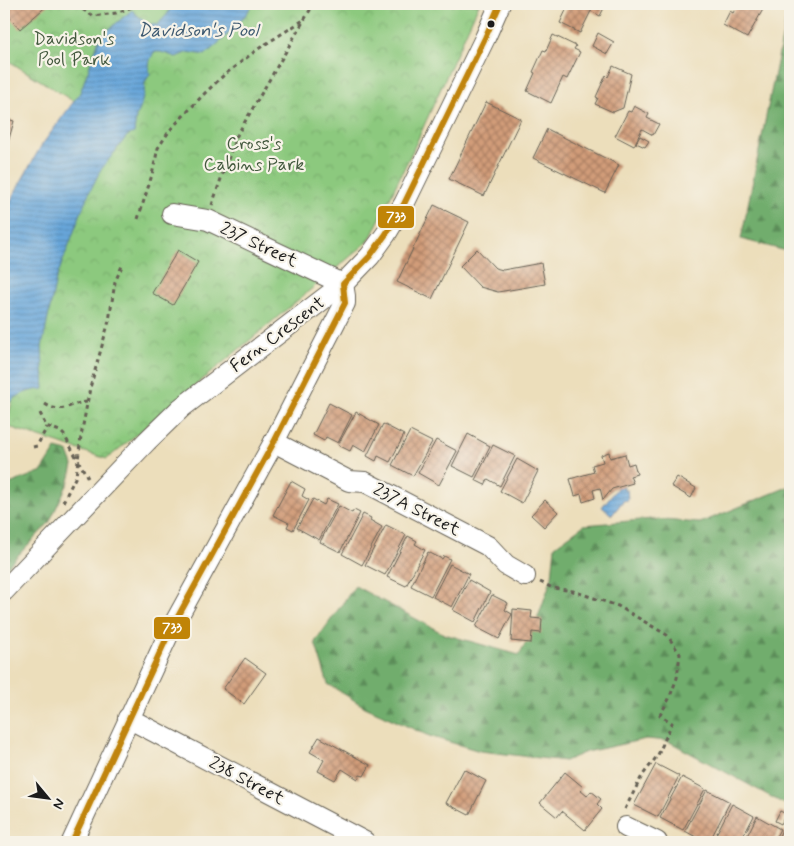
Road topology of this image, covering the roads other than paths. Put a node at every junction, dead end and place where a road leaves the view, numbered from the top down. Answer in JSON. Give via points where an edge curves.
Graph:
{"nodes":[{"id":1,"x":500,"y":4,"type":"edge"},
{"id":2,"x":172,"y":214,"type":"dead end"},
{"id":3,"x":343,"y":284,"type":"junction"},
{"id":4,"x":274,"y":442,"type":"junction"},
{"id":5,"x":526,"y":576,"type":"road end"},
{"id":6,"x":4,"y":591,"type":"edge"},
{"id":7,"x":128,"y":718,"type":"junction"},
{"id":8,"x":621,"y":823,"type":"road end"},
{"id":9,"x":72,"y":842,"type":"edge"},
{"id":10,"x":365,"y":842,"type":"edge"},
{"id":11,"x":657,"y":842,"type":"edge"}],
"edges":[{"from":1,"to":3,"type":"street","name":"Fern Crescent","via":[[404,204],[370,256]]},
{"from":2,"to":3,"type":"street","name":"237 Street","via":[[208,220]]},
{"from":3,"to":4,"type":"street","via":[[345,303]]},
{"from":3,"to":6,"type":"street","name":"Fern Crescent","via":[[181,408]]},
{"from":4,"to":5,"type":"street","name":"237A Street","via":[[349,481],[365,482],[488,546],[506,565]]},
{"from":4,"to":7,"type":"street","via":[[169,633]]},
{"from":7,"to":9,"type":"street"},
{"from":7,"to":10,"type":"street","name":"238 Street"},
{"from":8,"to":11,"type":"street"}]}
